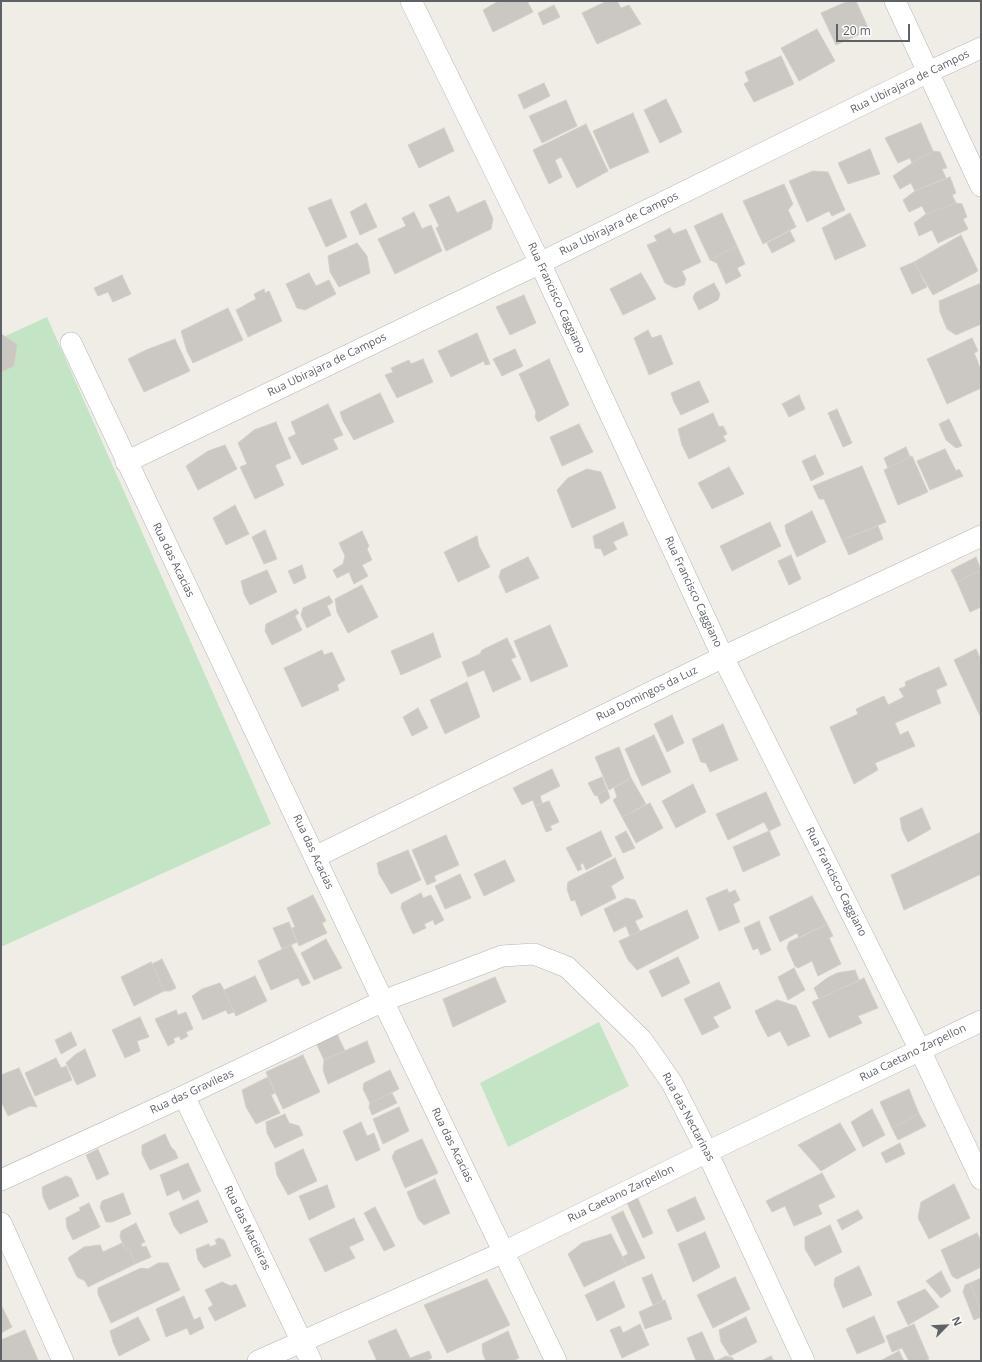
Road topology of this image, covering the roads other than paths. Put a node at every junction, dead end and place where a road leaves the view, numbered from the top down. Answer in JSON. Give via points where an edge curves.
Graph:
{"nodes":[{"id":1,"x":411,"y":1,"type":"edge"},
{"id":2,"x":895,"y":1,"type":"edge"},
{"id":3,"x":981,"y":48,"type":"edge"},
{"id":4,"x":928,"y":72,"type":"junction"},
{"id":5,"x":981,"y":186,"type":"edge"},
{"id":6,"x":540,"y":263,"type":"junction"},
{"id":7,"x":71,"y":343,"type":"dead end"},
{"id":8,"x":126,"y":462,"type":"junction"},
{"id":9,"x":981,"y":536,"type":"edge"},
{"id":10,"x":724,"y":657,"type":"junction"},
{"id":11,"x":315,"y":857,"type":"junction"},
{"id":12,"x":383,"y":1001,"type":"junction"},
{"id":13,"x":981,"y":1021,"type":"edge"},
{"id":14,"x":920,"y":1050,"type":"junction"},
{"id":15,"x":184,"y":1096,"type":"junction"},
{"id":16,"x":707,"y":1152,"type":"junction"},
{"id":17,"x":981,"y":1179,"type":"edge"},
{"id":18,"x":1,"y":1180,"type":"edge"},
{"id":19,"x":1,"y":1223,"type":"edge"},
{"id":20,"x":504,"y":1252,"type":"junction"},
{"id":21,"x":302,"y":1341,"type":"junction"},
{"id":22,"x":63,"y":1361,"type":"edge"},
{"id":23,"x":258,"y":1361,"type":"edge"},
{"id":24,"x":311,"y":1361,"type":"edge"},
{"id":25,"x":556,"y":1361,"type":"edge"},
{"id":26,"x":804,"y":1361,"type":"edge"}],
"edges":[{"from":1,"to":6,"type":"street","name":"Rua Francisco Caggiano"},
{"from":2,"to":4,"type":"street"},
{"from":3,"to":4,"type":"street","name":"Rua Ubirajara de Campos"},
{"from":4,"to":5,"type":"street"},
{"from":4,"to":6,"type":"street","name":"Rua Ubirajara de Campos"},
{"from":6,"to":8,"type":"street","name":"Rua Ubirajara de Campos"},
{"from":6,"to":10,"type":"street","name":"Rua Francisco Caggiano"},
{"from":7,"to":8,"type":"street","name":"Rua das Acacias"},
{"from":8,"to":11,"type":"street","name":"Rua das Acacias"},
{"from":9,"to":10,"type":"street","name":"Rua Domingos da Luz"},
{"from":10,"to":11,"type":"street","name":"Rua Domingos da Luz"},
{"from":10,"to":14,"type":"street","name":"Rua Francisco Caggiano"},
{"from":11,"to":12,"type":"street","name":"Rua das Acacias"},
{"from":12,"to":15,"type":"street","name":"Rua das Gravileas"},
{"from":12,"to":16,"type":"street","name":"Rua das Nectarinas","via":[[502,956],[534,954],[567,967],[642,1040],[672,1083]]},
{"from":12,"to":20,"type":"street","name":"Rua das Acacias"},
{"from":13,"to":14,"type":"street","name":"Rua Caetano Zarpellon"},
{"from":14,"to":16,"type":"street","name":"Rua Caetano Zarpellon"},
{"from":14,"to":17,"type":"street","name":"Rua Francisco Caggiano"},
{"from":15,"to":18,"type":"street","name":"Rua das Gravileas"},
{"from":15,"to":21,"type":"street","name":"Rua das Macieiras"},
{"from":16,"to":20,"type":"street","name":"Rua Caetano Zarpellon"},
{"from":16,"to":26,"type":"street","name":"Rua das Nectarinas"},
{"from":19,"to":22,"type":"street"},
{"from":20,"to":21,"type":"street","name":"Rua Caetano Zarpellon"},
{"from":20,"to":25,"type":"street","name":"Rua das Acacias"},
{"from":21,"to":23,"type":"street","name":"Rua Caetano Zarpellon"},
{"from":21,"to":24,"type":"street","name":"Rua das Macieiras"}]}
